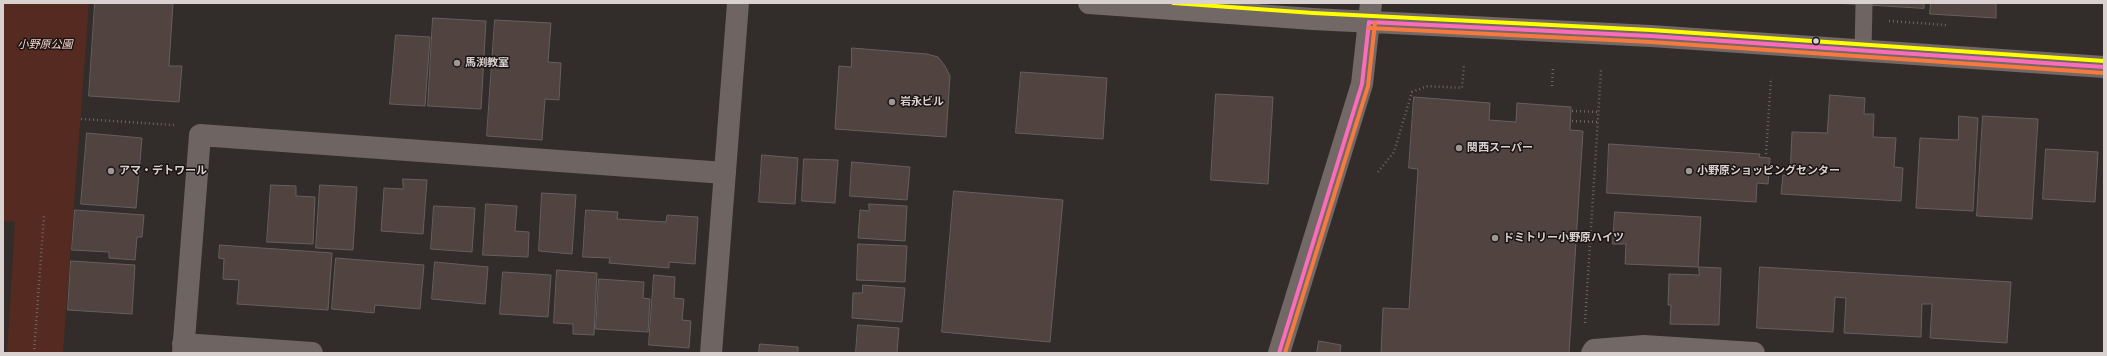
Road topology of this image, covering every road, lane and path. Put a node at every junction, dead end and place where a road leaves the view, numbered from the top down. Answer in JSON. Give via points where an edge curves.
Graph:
{"nodes":[{"id":1,"x":738,"y":3,"type":"edge"},
{"id":2,"x":1090,"y":3,"type":"edge"},
{"id":3,"x":1864,"y":5,"type":"dead end"},
{"id":4,"x":1370,"y":12,"type":"edge"},
{"id":5,"x":1863,"y":50,"type":"junction"},
{"id":6,"x":1464,"y":65,"type":"dead end"},
{"id":7,"x":2104,"y":67,"type":"edge"},
{"id":8,"x":1553,"y":68,"type":"dead end"},
{"id":9,"x":1601,"y":70,"type":"dead end"},
{"id":10,"x":1771,"y":78,"type":"dead end"},
{"id":11,"x":1552,"y":86,"type":"dead end"},
{"id":12,"x":1572,"y":110,"type":"dead end"},
{"id":13,"x":1599,"y":112,"type":"junction"},
{"id":14,"x":81,"y":119,"type":"dead end"},
{"id":15,"x":1572,"y":120,"type":"dead end"},
{"id":16,"x":1598,"y":122,"type":"junction"},
{"id":17,"x":200,"y":135,"type":"junction"},
{"id":18,"x":1766,"y":154,"type":"dead end"},
{"id":19,"x":725,"y":172,"type":"junction"},
{"id":20,"x":1378,"y":172,"type":"dead end"},
{"id":21,"x":44,"y":215,"type":"dead end"},
{"id":22,"x":183,"y":348,"type":"edge"},
{"id":23,"x":1593,"y":352,"type":"edge"},
{"id":24,"x":34,"y":353,"type":"edge"},
{"id":25,"x":312,"y":353,"type":"edge"},
{"id":26,"x":711,"y":353,"type":"edge"},
{"id":27,"x":1279,"y":353,"type":"edge"},
{"id":28,"x":1754,"y":353,"type":"edge"}],
"edges":[{"from":1,"to":19,"type":"street"},
{"from":2,"to":4,"type":"street"},
{"from":3,"to":5,"type":"lane"},
{"from":4,"to":5,"type":"street","via":[[1651,36]]},
{"from":4,"to":27,"type":"street","via":[[1362,84]]},
{"from":5,"to":7,"type":"street"},
{"from":6,"to":20,"type":"path","via":[[1462,88],[1428,86],[1412,92],[1394,152]]},
{"from":8,"to":11,"type":"path"},
{"from":9,"to":13,"type":"path"},
{"from":10,"to":18,"type":"path"},
{"from":12,"to":13,"type":"path"},
{"from":13,"to":16,"type":"path"},
{"from":14,"to":17,"type":"path","via":[[180,125]]},
{"from":15,"to":16,"type":"path"},
{"from":16,"to":23,"type":"path","via":[[1585,327]]},
{"from":17,"to":19,"type":"street"},
{"from":17,"to":22,"type":"street"},
{"from":19,"to":26,"type":"street"},
{"from":21,"to":24,"type":"path"},
{"from":22,"to":25,"type":"street"},
{"from":23,"to":28,"type":"street","via":[[1644,346]]}]}
